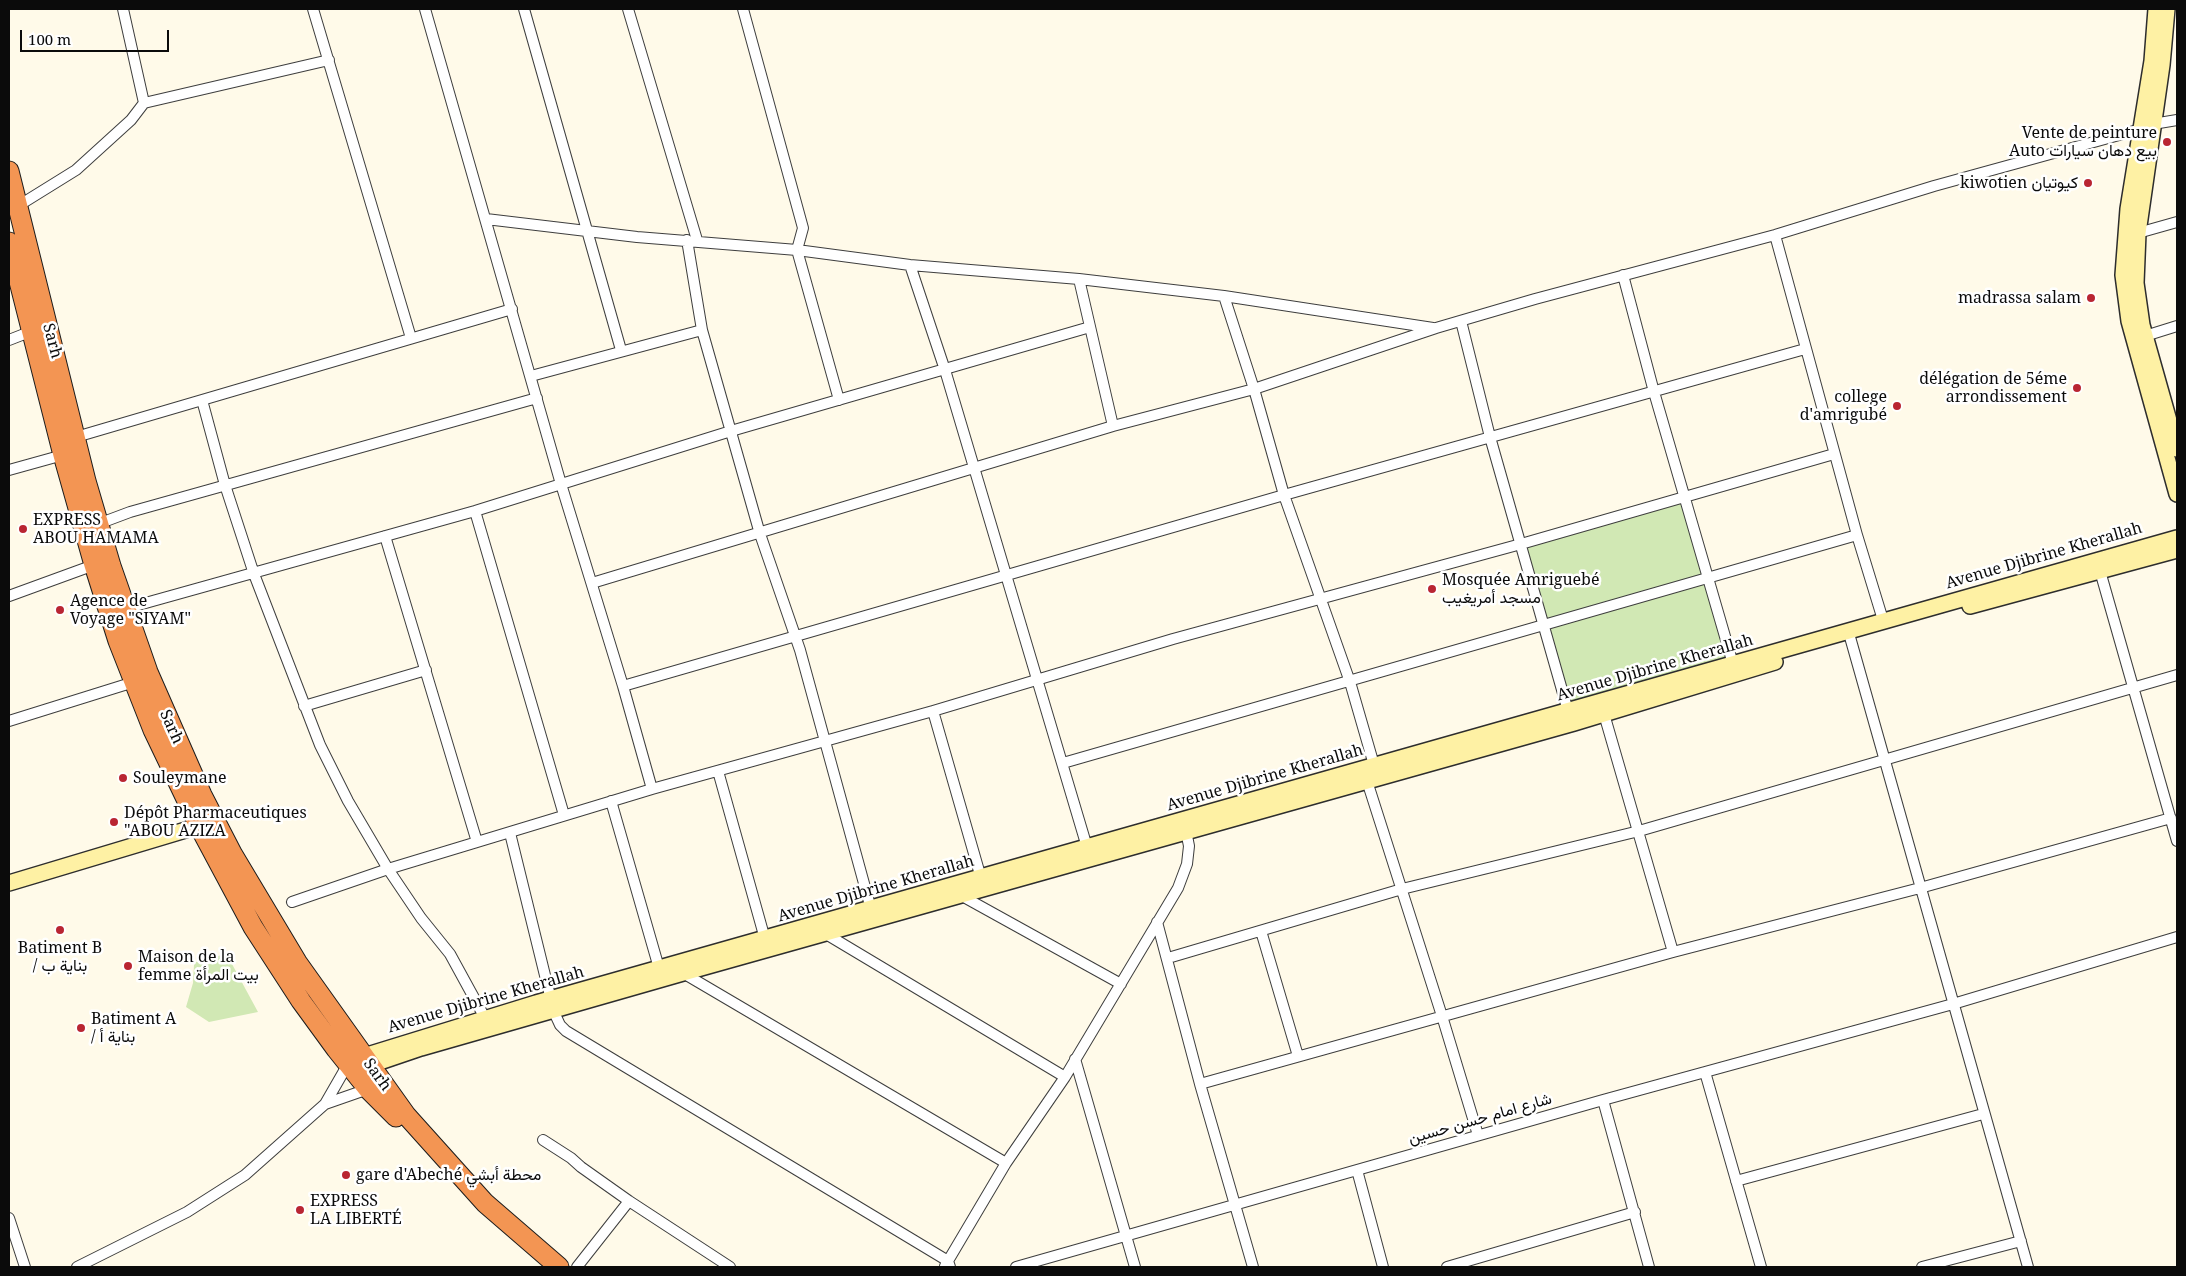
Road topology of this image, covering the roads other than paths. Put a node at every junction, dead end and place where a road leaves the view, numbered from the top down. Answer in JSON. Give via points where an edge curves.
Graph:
{"nodes":[{"id":1,"x":122,"y":9,"type":"edge"},
{"id":2,"x":313,"y":9,"type":"edge"},
{"id":3,"x":425,"y":9,"type":"edge"},
{"id":4,"x":524,"y":9,"type":"edge"},
{"id":5,"x":628,"y":9,"type":"edge"},
{"id":6,"x":743,"y":9,"type":"edge"},
{"id":7,"x":2156,"y":9,"type":"edge"},
{"id":8,"x":2167,"y":9,"type":"edge"},
{"id":9,"x":329,"y":60,"type":"junction"},
{"id":10,"x":144,"y":103,"type":"junction"},
{"id":11,"x":2177,"y":120,"type":"edge"},
{"id":12,"x":2147,"y":126,"type":"junction"},
{"id":13,"x":9,"y":171,"type":"edge"},
{"id":14,"x":18,"y":206,"type":"junction"},
{"id":15,"x":486,"y":219,"type":"junction"},
{"id":16,"x":2177,"y":222,"type":"edge"},
{"id":17,"x":585,"y":230,"type":"junction"},
{"id":18,"x":2138,"y":233,"type":"junction"},
{"id":19,"x":1775,"y":235,"type":"junction"},
{"id":20,"x":692,"y":240,"type":"junction"},
{"id":21,"x":9,"y":242,"type":"edge"},
{"id":22,"x":798,"y":250,"type":"junction"},
{"id":23,"x":910,"y":265,"type":"junction"},
{"id":24,"x":1623,"y":275,"type":"junction"},
{"id":25,"x":1079,"y":279,"type":"junction"},
{"id":26,"x":1224,"y":296,"type":"junction"},
{"id":27,"x":512,"y":309,"type":"junction"},
{"id":28,"x":1461,"y":321,"type":"junction"},
{"id":29,"x":2177,"y":326,"type":"edge"},
{"id":30,"x":1090,"y":327,"type":"junction"},
{"id":31,"x":1436,"y":328,"type":"junction"},
{"id":32,"x":702,"y":330,"type":"junction"},
{"id":33,"x":32,"y":331,"type":"junction"},
{"id":34,"x":2145,"y":336,"type":"junction"},
{"id":35,"x":411,"y":338,"type":"junction"},
{"id":36,"x":9,"y":340,"type":"edge"},
{"id":37,"x":1805,"y":349,"type":"junction"},
{"id":38,"x":621,"y":350,"type":"junction"},
{"id":39,"x":946,"y":370,"type":"junction"},
{"id":40,"x":531,"y":376,"type":"junction"},
{"id":41,"x":1254,"y":389,"type":"junction"},
{"id":42,"x":1654,"y":392,"type":"junction"},
{"id":43,"x":538,"y":398,"type":"junction"},
{"id":44,"x":202,"y":400,"type":"junction"},
{"id":45,"x":839,"y":400,"type":"junction"},
{"id":46,"x":1113,"y":426,"type":"junction"},
{"id":47,"x":731,"y":431,"type":"junction"},
{"id":48,"x":76,"y":437,"type":"junction"},
{"id":49,"x":1490,"y":437,"type":"junction"},
{"id":50,"x":2177,"y":449,"type":"edge"},
{"id":51,"x":1834,"y":454,"type":"junction"},
{"id":52,"x":63,"y":455,"type":"junction"},
{"id":53,"x":974,"y":467,"type":"junction"},
{"id":54,"x":9,"y":470,"type":"edge"},
{"id":55,"x":561,"y":484,"type":"junction"},
{"id":56,"x":225,"y":486,"type":"junction"},
{"id":57,"x":2177,"y":494,"type":"edge"},
{"id":58,"x":1284,"y":495,"type":"junction"},
{"id":59,"x":1685,"y":496,"type":"junction"},
{"id":60,"x":475,"y":511,"type":"junction"},
{"id":61,"x":98,"y":524,"type":"junction"},
{"id":62,"x":760,"y":534,"type":"junction"},
{"id":63,"x":1857,"y":535,"type":"junction"},
{"id":64,"x":385,"y":536,"type":"junction"},
{"id":65,"x":2177,"y":538,"type":"edge"},
{"id":66,"x":1521,"y":544,"type":"junction"},
{"id":67,"x":2177,"y":550,"type":"edge"},
{"id":68,"x":94,"y":565,"type":"junction"},
{"id":69,"x":2100,"y":570,"type":"junction"},
{"id":70,"x":254,"y":574,"type":"junction"},
{"id":71,"x":1006,"y":576,"type":"junction"},
{"id":72,"x":1708,"y":578,"type":"junction"},
{"id":73,"x":592,"y":584,"type":"junction"},
{"id":74,"x":9,"y":596,"type":"edge"},
{"id":75,"x":1320,"y":598,"type":"junction"},
{"id":76,"x":124,"y":608,"type":"junction"},
{"id":77,"x":1883,"y":620,"type":"junction"},
{"id":78,"x":1543,"y":626,"type":"junction"},
{"id":79,"x":1849,"y":635,"type":"junction"},
{"id":80,"x":796,"y":637,"type":"junction"},
{"id":81,"x":1733,"y":664,"type":"junction"},
{"id":82,"x":426,"y":670,"type":"junction"},
{"id":83,"x":2177,"y":675,"type":"edge"},
{"id":84,"x":1036,"y":679,"type":"junction"},
{"id":85,"x":134,"y":682,"type":"junction"},
{"id":86,"x":1350,"y":682,"type":"junction"},
{"id":87,"x":623,"y":686,"type":"junction"},
{"id":88,"x":2134,"y":688,"type":"junction"},
{"id":89,"x":304,"y":706,"type":"junction"},
{"id":90,"x":933,"y":711,"type":"junction"},
{"id":91,"x":1568,"y":711,"type":"junction"},
{"id":92,"x":1604,"y":714,"type":"junction"},
{"id":93,"x":9,"y":721,"type":"edge"},
{"id":94,"x":825,"y":741,"type":"junction"},
{"id":95,"x":1885,"y":759,"type":"junction"},
{"id":96,"x":1063,"y":763,"type":"junction"},
{"id":97,"x":1374,"y":765,"type":"junction"},
{"id":98,"x":718,"y":771,"type":"junction"},
{"id":99,"x":1367,"y":781,"type":"junction"},
{"id":100,"x":652,"y":789,"type":"junction"},
{"id":101,"x":611,"y":801,"type":"junction"},
{"id":102,"x":564,"y":815,"type":"junction"},
{"id":103,"x":2170,"y":818,"type":"junction"},
{"id":104,"x":1185,"y":825,"type":"junction"},
{"id":105,"x":199,"y":826,"type":"junction"},
{"id":106,"x":1639,"y":831,"type":"junction"},
{"id":107,"x":510,"y":833,"type":"junction"},
{"id":108,"x":2177,"y":841,"type":"edge"},
{"id":109,"x":477,"y":842,"type":"junction"},
{"id":110,"x":1087,"y":847,"type":"junction"},
{"id":111,"x":388,"y":869,"type":"junction"},
{"id":112,"x":981,"y":878,"type":"junction"},
{"id":113,"x":9,"y":883,"type":"edge"},
{"id":114,"x":1920,"y":888,"type":"junction"},
{"id":115,"x":1402,"y":889,"type":"junction"},
{"id":116,"x":962,"y":896,"type":"junction"},
{"id":117,"x":292,"y":902,"type":"dead end"},
{"id":118,"x":871,"y":909,"type":"junction"},
{"id":119,"x":1157,"y":922,"type":"junction"},
{"id":120,"x":1261,"y":931,"type":"junction"},
{"id":121,"x":826,"y":934,"type":"junction"},
{"id":122,"x":2177,"y":937,"type":"edge"},
{"id":123,"x":765,"y":939,"type":"junction"},
{"id":124,"x":1672,"y":952,"type":"junction"},
{"id":125,"x":1168,"y":958,"type":"junction"},
{"id":126,"x":659,"y":968,"type":"junction"},
{"id":127,"x":684,"y":972,"type":"junction"},
{"id":128,"x":1121,"y":984,"type":"junction"},
{"id":129,"x":1953,"y":1004,"type":"junction"},
{"id":130,"x":552,"y":1006,"type":"junction"},
{"id":131,"x":1442,"y":1016,"type":"junction"},
{"id":132,"x":485,"y":1018,"type":"junction"},
{"id":133,"x":1298,"y":1056,"type":"junction"},
{"id":134,"x":1075,"y":1059,"type":"junction"},
{"id":135,"x":361,"y":1062,"type":"junction"},
{"id":136,"x":1705,"y":1072,"type":"junction"},
{"id":137,"x":1065,"y":1077,"type":"junction"},
{"id":138,"x":1200,"y":1084,"type":"junction"},
{"id":139,"x":368,"y":1089,"type":"junction"},
{"id":140,"x":1603,"y":1100,"type":"junction"},
{"id":141,"x":325,"y":1104,"type":"junction"},
{"id":142,"x":1983,"y":1114,"type":"junction"},
{"id":143,"x":1478,"y":1135,"type":"junction"},
{"id":144,"x":543,"y":1140,"type":"dead end"},
{"id":145,"x":1006,"y":1163,"type":"junction"},
{"id":146,"x":1357,"y":1170,"type":"junction"},
{"id":147,"x":1736,"y":1181,"type":"junction"},
{"id":148,"x":629,"y":1201,"type":"junction"},
{"id":149,"x":1235,"y":1204,"type":"junction"},
{"id":150,"x":1635,"y":1212,"type":"junction"},
{"id":151,"x":9,"y":1222,"type":"edge"},
{"id":152,"x":1126,"y":1235,"type":"junction"},
{"id":153,"x":2021,"y":1241,"type":"junction"},
{"id":154,"x":947,"y":1265,"type":"edge"},
{"id":155,"x":25,"y":1267,"type":"edge"},
{"id":156,"x":77,"y":1267,"type":"edge"},
{"id":157,"x":548,"y":1267,"type":"edge"},
{"id":158,"x":559,"y":1267,"type":"edge"},
{"id":159,"x":577,"y":1267,"type":"edge"},
{"id":160,"x":730,"y":1267,"type":"edge"},
{"id":161,"x":1016,"y":1267,"type":"edge"},
{"id":162,"x":1135,"y":1267,"type":"edge"},
{"id":163,"x":1253,"y":1267,"type":"edge"},
{"id":164,"x":1383,"y":1267,"type":"edge"},
{"id":165,"x":1447,"y":1267,"type":"edge"},
{"id":166,"x":1649,"y":1267,"type":"edge"},
{"id":167,"x":1761,"y":1267,"type":"edge"},
{"id":168,"x":1922,"y":1267,"type":"edge"},
{"id":169,"x":2028,"y":1267,"type":"edge"}],
"edges":[{"from":1,"to":10,"type":"street"},
{"from":2,"to":9,"type":"street"},
{"from":3,"to":15,"type":"street"},
{"from":4,"to":17,"type":"street"},
{"from":5,"to":20,"type":"street"},
{"from":6,"to":22,"type":"street","via":[[803,228]]},
{"from":7,"to":12,"type":"street"},
{"from":8,"to":12,"type":"street","via":[[2162,65]]},
{"from":9,"to":10,"type":"street"},
{"from":9,"to":35,"type":"street"},
{"from":10,"to":14,"type":"street","via":[[76,170]]},
{"from":11,"to":12,"type":"street"},
{"from":12,"to":18,"type":"street"},
{"from":12,"to":19,"type":"street"},
{"from":12,"to":57,"type":"street","via":[[2126,226],[2123,275],[2133,336]]},
{"from":13,"to":14,"type":"highway","name":"Sarh"},
{"from":14,"to":48,"type":"highway","name":"Sarh"},
{"from":15,"to":17,"type":"street"},
{"from":15,"to":27,"type":"street"},
{"from":16,"to":18,"type":"street"},
{"from":17,"to":20,"type":"street"},
{"from":17,"to":38,"type":"street"},
{"from":18,"to":34,"type":"street","via":[[2136,283]]},
{"from":19,"to":24,"type":"street"},
{"from":19,"to":37,"type":"street"},
{"from":20,"to":22,"type":"street"},
{"from":20,"to":32,"type":"street"},
{"from":21,"to":33,"type":"highway","name":"Sarh"},
{"from":22,"to":23,"type":"street"},
{"from":22,"to":45,"type":"street"},
{"from":23,"to":25,"type":"street"},
{"from":23,"to":39,"type":"street"},
{"from":24,"to":28,"type":"street"},
{"from":24,"to":42,"type":"street"},
{"from":25,"to":26,"type":"street"},
{"from":25,"to":30,"type":"street"},
{"from":26,"to":31,"type":"street"},
{"from":26,"to":41,"type":"street"},
{"from":27,"to":35,"type":"street"},
{"from":27,"to":40,"type":"street"},
{"from":28,"to":31,"type":"street"},
{"from":28,"to":49,"type":"street"},
{"from":29,"to":34,"type":"street"},
{"from":30,"to":39,"type":"street"},
{"from":30,"to":46,"type":"street"},
{"from":31,"to":41,"type":"street"},
{"from":32,"to":38,"type":"street"},
{"from":32,"to":47,"type":"street"},
{"from":33,"to":36,"type":"street"},
{"from":33,"to":52,"type":"highway","name":"Sarh"},
{"from":34,"to":50,"type":"street"},
{"from":35,"to":44,"type":"street"},
{"from":37,"to":42,"type":"street"},
{"from":37,"to":51,"type":"street"},
{"from":38,"to":40,"type":"street"},
{"from":39,"to":45,"type":"street"},
{"from":39,"to":53,"type":"street"},
{"from":40,"to":43,"type":"street"},
{"from":41,"to":46,"type":"street"},
{"from":41,"to":58,"type":"street"},
{"from":42,"to":49,"type":"street"},
{"from":42,"to":59,"type":"street"},
{"from":43,"to":55,"type":"street"},
{"from":43,"to":56,"type":"street"},
{"from":44,"to":48,"type":"street"},
{"from":44,"to":56,"type":"street"},
{"from":45,"to":47,"type":"street"},
{"from":46,"to":53,"type":"street"},
{"from":47,"to":55,"type":"street"},
{"from":47,"to":62,"type":"street"},
{"from":48,"to":61,"type":"highway","name":"Sarh"},
{"from":49,"to":58,"type":"street"},
{"from":49,"to":66,"type":"street"},
{"from":51,"to":59,"type":"street"},
{"from":51,"to":63,"type":"street"},
{"from":52,"to":54,"type":"street"},
{"from":52,"to":68,"type":"highway","name":"Sarh"},
{"from":53,"to":62,"type":"street"},
{"from":53,"to":71,"type":"street"},
{"from":55,"to":60,"type":"street"},
{"from":55,"to":73,"type":"street"},
{"from":56,"to":61,"type":"street"},
{"from":56,"to":70,"type":"street"},
{"from":58,"to":71,"type":"street"},
{"from":58,"to":75,"type":"street"},
{"from":59,"to":66,"type":"street"},
{"from":59,"to":72,"type":"street"},
{"from":60,"to":64,"type":"street"},
{"from":60,"to":102,"type":"street"},
{"from":61,"to":76,"type":"highway","name":"Sarh"},
{"from":62,"to":73,"type":"street"},
{"from":62,"to":80,"type":"street"},
{"from":63,"to":72,"type":"street"},
{"from":63,"to":77,"type":"street"},
{"from":64,"to":70,"type":"street"},
{"from":64,"to":82,"type":"street"},
{"from":65,"to":77,"type":"street","name":"Avenue Djibrine Kherallah"},
{"from":66,"to":75,"type":"street"},
{"from":66,"to":78,"type":"street"},
{"from":67,"to":69,"type":"street","name":"Avenue Djibrine Kherallah"},
{"from":68,"to":74,"type":"street"},
{"from":68,"to":85,"type":"highway","name":"Sarh"},
{"from":69,"to":79,"type":"street","name":"Avenue Djibrine Kherallah"},
{"from":69,"to":88,"type":"street"},
{"from":70,"to":76,"type":"street"},
{"from":70,"to":89,"type":"street"},
{"from":71,"to":80,"type":"street"},
{"from":71,"to":84,"type":"street"},
{"from":72,"to":78,"type":"street"},
{"from":72,"to":81,"type":"street"},
{"from":73,"to":87,"type":"street"},
{"from":75,"to":84,"type":"street"},
{"from":75,"to":86,"type":"street"},
{"from":76,"to":135,"type":"highway","name":"Sarh","via":[[174,734],[233,855]]},
{"from":77,"to":79,"type":"street","name":"Avenue Djibrine Kherallah"},
{"from":78,"to":86,"type":"street"},
{"from":78,"to":91,"type":"street"},
{"from":79,"to":81,"type":"street","name":"Avenue Djibrine Kherallah"},
{"from":79,"to":92,"type":"street","name":"Avenue Djibrine Kherallah"},
{"from":79,"to":95,"type":"street"},
{"from":80,"to":87,"type":"street"},
{"from":80,"to":94,"type":"street"},
{"from":81,"to":91,"type":"street","name":"Avenue Djibrine Kherallah"},
{"from":82,"to":89,"type":"street"},
{"from":82,"to":109,"type":"street"},
{"from":83,"to":88,"type":"street"},
{"from":84,"to":90,"type":"street"},
{"from":84,"to":96,"type":"street"},
{"from":85,"to":93,"type":"street"},
{"from":85,"to":105,"type":"highway","name":"Sarh"},
{"from":86,"to":96,"type":"street"},
{"from":86,"to":97,"type":"street"},
{"from":87,"to":100,"type":"street"},
{"from":88,"to":95,"type":"street"},
{"from":88,"to":103,"type":"street"},
{"from":89,"to":111,"type":"street","via":[[348,801]]},
{"from":90,"to":94,"type":"street"},
{"from":90,"to":112,"type":"street"},
{"from":91,"to":97,"type":"street","name":"Avenue Djibrine Kherallah"},
{"from":92,"to":99,"type":"street","name":"Avenue Djibrine Kherallah"},
{"from":92,"to":106,"type":"street"},
{"from":94,"to":98,"type":"street"},
{"from":94,"to":118,"type":"street"},
{"from":95,"to":106,"type":"street"},
{"from":95,"to":114,"type":"street"},
{"from":96,"to":110,"type":"street"},
{"from":97,"to":104,"type":"street","name":"Avenue Djibrine Kherallah"},
{"from":98,"to":100,"type":"street"},
{"from":98,"to":123,"type":"street"},
{"from":99,"to":104,"type":"street","name":"Avenue Djibrine Kherallah"},
{"from":99,"to":115,"type":"street"},
{"from":100,"to":101,"type":"street"},
{"from":101,"to":102,"type":"street"},
{"from":101,"to":126,"type":"street"},
{"from":102,"to":107,"type":"street"},
{"from":103,"to":108,"type":"street"},
{"from":103,"to":114,"type":"street"},
{"from":104,"to":110,"type":"street","name":"Avenue Djibrine Kherallah"},
{"from":104,"to":116,"type":"street","name":"Avenue Djibrine Kherallah"},
{"from":104,"to":119,"type":"street","via":[[1189,846],[1187,864],[1178,888]]},
{"from":105,"to":113,"type":"street"},
{"from":105,"to":135,"type":"highway","name":"Sarh","via":[[253,927],[301,1001]]},
{"from":106,"to":115,"type":"street"},
{"from":106,"to":124,"type":"street"},
{"from":107,"to":109,"type":"street"},
{"from":107,"to":130,"type":"street"},
{"from":109,"to":111,"type":"street"},
{"from":110,"to":112,"type":"street","name":"Avenue Djibrine Kherallah"},
{"from":111,"to":117,"type":"street"},
{"from":111,"to":132,"type":"street","via":[[450,954]]},
{"from":112,"to":118,"type":"street","name":"Avenue Djibrine Kherallah"},
{"from":114,"to":124,"type":"street"},
{"from":114,"to":129,"type":"street"},
{"from":115,"to":120,"type":"street"},
{"from":115,"to":131,"type":"street"},
{"from":116,"to":121,"type":"street","name":"Avenue Djibrine Kherallah"},
{"from":116,"to":128,"type":"street"},
{"from":118,"to":123,"type":"street","name":"Avenue Djibrine Kherallah"},
{"from":119,"to":125,"type":"street"},
{"from":119,"to":128,"type":"street"},
{"from":120,"to":125,"type":"street"},
{"from":120,"to":133,"type":"street"},
{"from":121,"to":127,"type":"street","name":"Avenue Djibrine Kherallah"},
{"from":121,"to":137,"type":"street"},
{"from":122,"to":129,"type":"street","name":"شارع امام حسن حسين"},
{"from":123,"to":126,"type":"street","name":"Avenue Djibrine Kherallah"},
{"from":124,"to":131,"type":"street"},
{"from":125,"to":138,"type":"street"},
{"from":126,"to":130,"type":"street","name":"Avenue Djibrine Kherallah"},
{"from":127,"to":130,"type":"street","name":"Avenue Djibrine Kherallah"},
{"from":127,"to":145,"type":"street"},
{"from":128,"to":134,"type":"street"},
{"from":129,"to":136,"type":"street","name":"شارع امام حسن حسين"},
{"from":129,"to":142,"type":"street"},
{"from":130,"to":132,"type":"street","name":"Avenue Djibrine Kherallah"},
{"from":130,"to":135,"type":"street","name":"Avenue Djibrine Kherallah","via":[[421,1048]]},
{"from":130,"to":154,"type":"street","via":[[566,1031]]},
{"from":131,"to":133,"type":"street"},
{"from":131,"to":143,"type":"street"},
{"from":132,"to":135,"type":"street","name":"Avenue Djibrine Kherallah"},
{"from":133,"to":138,"type":"street"},
{"from":134,"to":137,"type":"street"},
{"from":134,"to":152,"type":"street"},
{"from":135,"to":139,"type":"highway","name":"Sarh"},
{"from":135,"to":141,"type":"street"},
{"from":135,"to":158,"type":"highway","name":"Sarh","via":[[485,1203]]},
{"from":136,"to":140,"type":"street","name":"شارع امام حسن حسين"},
{"from":136,"to":147,"type":"street"},
{"from":137,"to":145,"type":"street"},
{"from":138,"to":149,"type":"street"},
{"from":139,"to":141,"type":"street"},
{"from":139,"to":157,"type":"highway","name":"Sarh","via":[[485,1210]]},
{"from":140,"to":143,"type":"street","name":"شارع امام حسن حسين"},
{"from":140,"to":150,"type":"street"},
{"from":141,"to":156,"type":"street","via":[[245,1174],[187,1212]]},
{"from":142,"to":147,"type":"street"},
{"from":142,"to":153,"type":"street"},
{"from":143,"to":146,"type":"street","name":"شارع امام حسن حسين"},
{"from":144,"to":148,"type":"street"},
{"from":145,"to":154,"type":"street"},
{"from":146,"to":149,"type":"street","name":"شارع امام حسن حسين"},
{"from":146,"to":164,"type":"street"},
{"from":147,"to":167,"type":"street"},
{"from":148,"to":159,"type":"street"},
{"from":148,"to":160,"type":"street"},
{"from":149,"to":152,"type":"street","name":"شارع امام حسن حسين"},
{"from":149,"to":163,"type":"street"},
{"from":150,"to":165,"type":"street"},
{"from":150,"to":166,"type":"street"},
{"from":151,"to":155,"type":"street"},
{"from":152,"to":161,"type":"street","name":"شارع امام حسن حسين"},
{"from":152,"to":162,"type":"street"},
{"from":153,"to":168,"type":"street"},
{"from":153,"to":169,"type":"street"}]}
